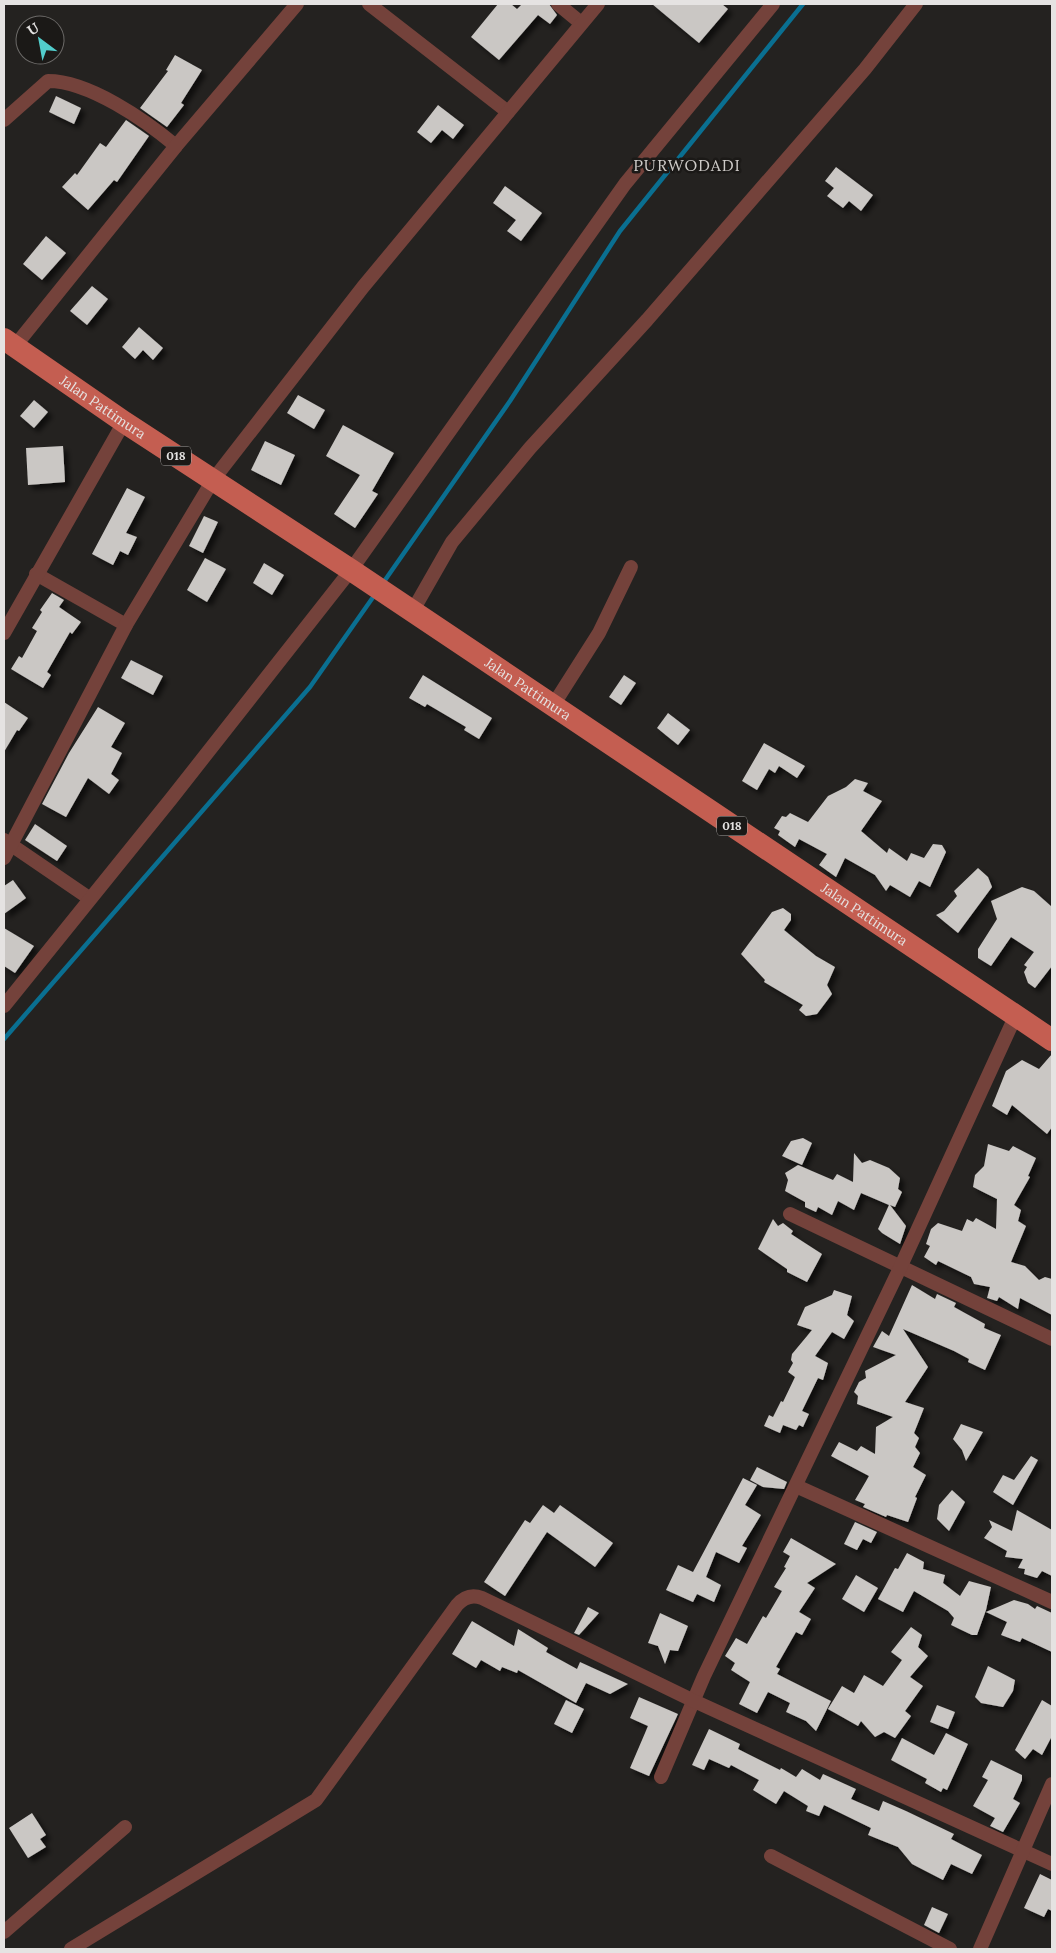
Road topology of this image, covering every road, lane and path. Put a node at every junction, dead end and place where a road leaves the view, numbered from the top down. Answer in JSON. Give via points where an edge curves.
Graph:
{"nodes":[{"id":1,"x":297,"y":4,"type":"edge"},
{"id":2,"x":369,"y":4,"type":"edge"},
{"id":3,"x":558,"y":4,"type":"edge"},
{"id":4,"x":598,"y":4,"type":"edge"},
{"id":5,"x":773,"y":4,"type":"edge"},
{"id":6,"x":916,"y":4,"type":"edge"},
{"id":7,"x":581,"y":23,"type":"junction"},
{"id":8,"x":508,"y":112,"type":"junction"},
{"id":9,"x":4,"y":120,"type":"edge"},
{"id":10,"x":176,"y":146,"type":"junction"},
{"id":11,"x":9,"y":342,"type":"edge"},
{"id":12,"x":124,"y":422,"type":"junction"},
{"id":13,"x":213,"y":480,"type":"junction"},
{"id":14,"x":631,"y":568,"type":"dead end"},
{"id":15,"x":351,"y":570,"type":"junction"},
{"id":16,"x":36,"y":574,"type":"junction"},
{"id":17,"x":412,"y":612,"type":"junction"},
{"id":18,"x":126,"y":625,"type":"junction"},
{"id":19,"x":4,"y":633,"type":"edge"},
{"id":20,"x":552,"y":707,"type":"junction"},
{"id":21,"x":8,"y":843,"type":"edge"},
{"id":22,"x":4,"y":858,"type":"edge"},
{"id":23,"x":89,"y":898,"type":"junction"},
{"id":24,"x":4,"y":1006,"type":"edge"},
{"id":25,"x":1016,"y":1017,"type":"junction"},
{"id":26,"x":1052,"y":1040,"type":"edge"},
{"id":27,"x":790,"y":1214,"type":"dead end"},
{"id":28,"x":900,"y":1268,"type":"junction"},
{"id":29,"x":1052,"y":1339,"type":"edge"},
{"id":30,"x":796,"y":1486,"type":"junction"},
{"id":31,"x":1052,"y":1602,"type":"edge"},
{"id":32,"x":694,"y":1701,"type":"junction"},
{"id":33,"x":661,"y":1777,"type":"dead end"},
{"id":34,"x":1052,"y":1784,"type":"edge"},
{"id":35,"x":125,"y":1827,"type":"dead end"},
{"id":36,"x":1024,"y":1850,"type":"junction"},
{"id":37,"x":771,"y":1856,"type":"dead end"},
{"id":38,"x":1052,"y":1864,"type":"edge"},
{"id":39,"x":4,"y":1932,"type":"edge"},
{"id":40,"x":71,"y":1949,"type":"edge"},
{"id":41,"x":950,"y":1949,"type":"edge"},
{"id":42,"x":980,"y":1949,"type":"edge"}],
"edges":[{"from":1,"to":10,"type":"street"},
{"from":2,"to":8,"type":"street"},
{"from":3,"to":7,"type":"street"},
{"from":4,"to":7,"type":"street"},
{"from":5,"to":15,"type":"street","via":[[625,184]]},
{"from":6,"to":17,"type":"street","via":[[865,69],[647,320],[530,448],[452,542]]},
{"from":7,"to":8,"type":"street"},
{"from":8,"to":13,"type":"street","via":[[363,287]]},
{"from":9,"to":10,"type":"street","via":[[48,80],[64,81],[145,120]]},
{"from":10,"to":11,"type":"street"},
{"from":11,"to":12,"type":"main road","name":"Jalan Pattimura","number":"018"},
{"from":12,"to":13,"type":"main road","name":"Jalan Pattimura","number":"018"},
{"from":12,"to":16,"type":"street"},
{"from":13,"to":15,"type":"main road","name":"Jalan Pattimura","number":"018"},
{"from":13,"to":18,"type":"street"},
{"from":14,"to":20,"type":"street","via":[[599,633]]},
{"from":15,"to":17,"type":"main road","name":"Jalan Pattimura"},
{"from":15,"to":23,"type":"street"},
{"from":16,"to":18,"type":"street"},
{"from":16,"to":19,"type":"street"},
{"from":17,"to":20,"type":"main road","name":"Jalan Pattimura","number":"018"},
{"from":18,"to":21,"type":"street"},
{"from":20,"to":25,"type":"main road","name":"Jalan Pattimura","number":"018"},
{"from":21,"to":22,"type":"street"},
{"from":21,"to":23,"type":"street"},
{"from":23,"to":24,"type":"street"},
{"from":25,"to":26,"type":"main road","name":"Jalan Pattimura","number":"018"},
{"from":25,"to":28,"type":"street"},
{"from":27,"to":28,"type":"street"},
{"from":28,"to":29,"type":"street"},
{"from":28,"to":30,"type":"street"},
{"from":30,"to":31,"type":"street"},
{"from":30,"to":32,"type":"street"},
{"from":32,"to":33,"type":"street"},
{"from":32,"to":36,"type":"street"},
{"from":32,"to":40,"type":"street","via":[[482,1598],[466,1597],[456,1605],[316,1800]]},
{"from":34,"to":36,"type":"street"},
{"from":35,"to":39,"type":"street"},
{"from":36,"to":38,"type":"street"},
{"from":36,"to":42,"type":"street"},
{"from":37,"to":41,"type":"street"}]}
